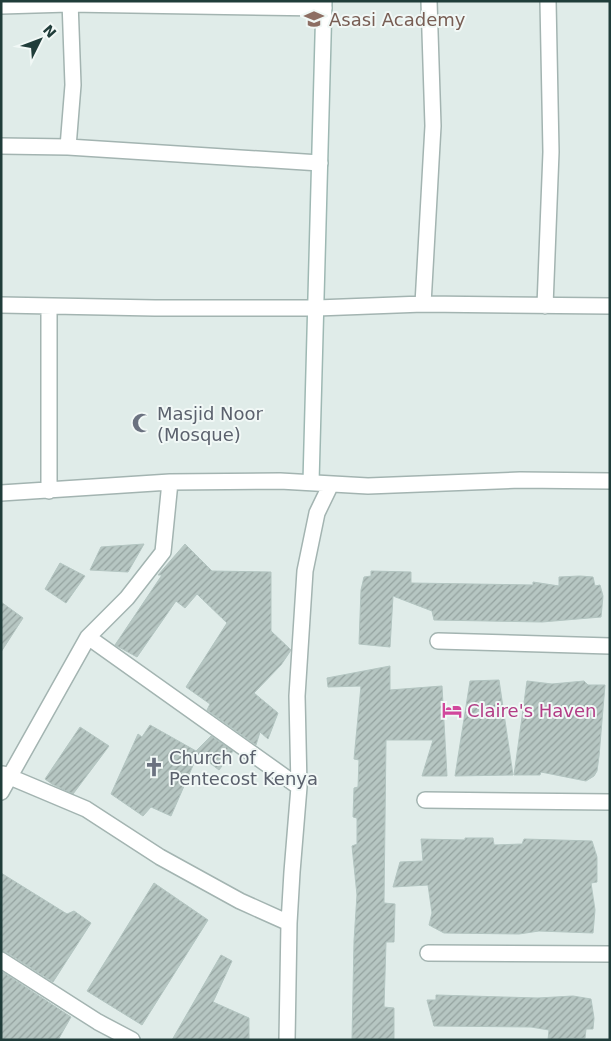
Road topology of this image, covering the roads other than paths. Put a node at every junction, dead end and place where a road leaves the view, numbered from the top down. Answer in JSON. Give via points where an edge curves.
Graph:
{"nodes":[{"id":1,"x":430,"y":1,"type":"edge"},
{"id":2,"x":548,"y":1,"type":"edge"},
{"id":3,"x":69,"y":2,"type":"edge"},
{"id":4,"x":324,"y":5,"type":"edge"},
{"id":5,"x":1,"y":6,"type":"edge"},
{"id":6,"x":1,"y":146,"type":"edge"},
{"id":7,"x":68,"y":147,"type":"junction"},
{"id":8,"x":320,"y":163,"type":"junction"},
{"id":9,"x":423,"y":304,"type":"junction"},
{"id":10,"x":1,"y":305,"type":"edge"},
{"id":11,"x":49,"y":306,"type":"junction"},
{"id":12,"x":545,"y":306,"type":"junction"},
{"id":13,"x":610,"y":306,"type":"edge"},
{"id":14,"x":317,"y":308,"type":"junction"},
{"id":15,"x":610,"y":481,"type":"edge"},
{"id":16,"x":170,"y":482,"type":"junction"},
{"id":17,"x":312,"y":482,"type":"junction"},
{"id":18,"x":332,"y":484,"type":"junction"},
{"id":19,"x":49,"y":491,"type":"junction"},
{"id":20,"x":1,"y":493,"type":"edge"},
{"id":21,"x":88,"y":636,"type":"junction"},
{"id":22,"x":438,"y":641,"type":"dead end"},
{"id":23,"x":610,"y":646,"type":"edge"},
{"id":24,"x":5,"y":775,"type":"edge"},
{"id":25,"x":299,"y":787,"type":"junction"},
{"id":26,"x":1,"y":792,"type":"edge"},
{"id":27,"x":426,"y":800,"type":"dead end"},
{"id":28,"x":610,"y":802,"type":"edge"},
{"id":29,"x":289,"y":922,"type":"junction"},
{"id":30,"x":428,"y":953,"type":"dead end"},
{"id":31,"x":610,"y":954,"type":"edge"},
{"id":32,"x":1,"y":960,"type":"edge"},
{"id":33,"x":132,"y":1040,"type":"edge"},
{"id":34,"x":287,"y":1040,"type":"edge"}],
"edges":[{"from":1,"to":9,"type":"street","via":[[433,126]]},
{"from":2,"to":12,"type":"street","via":[[551,152]]},
{"from":3,"to":4,"type":"street"},
{"from":3,"to":5,"type":"street"},
{"from":3,"to":7,"type":"street","via":[[73,84]]},
{"from":4,"to":8,"type":"street"},
{"from":6,"to":7,"type":"street"},
{"from":7,"to":8,"type":"street"},
{"from":8,"to":14,"type":"street"},
{"from":9,"to":12,"type":"street"},
{"from":9,"to":14,"type":"street"},
{"from":10,"to":11,"type":"street"},
{"from":11,"to":14,"type":"street"},
{"from":11,"to":19,"type":"street"},
{"from":12,"to":13,"type":"street"},
{"from":14,"to":17,"type":"street"},
{"from":15,"to":18,"type":"street"},
{"from":16,"to":17,"type":"street"},
{"from":16,"to":19,"type":"street"},
{"from":16,"to":21,"type":"street","via":[[163,552],[127,598]]},
{"from":17,"to":18,"type":"street"},
{"from":18,"to":25,"type":"street","via":[[317,513],[305,571],[297,696]]},
{"from":19,"to":20,"type":"street"},
{"from":21,"to":24,"type":"street"},
{"from":21,"to":25,"type":"street"},
{"from":22,"to":23,"type":"street"},
{"from":24,"to":26,"type":"street"},
{"from":24,"to":29,"type":"street","via":[[86,809],[160,857],[240,902]]},
{"from":25,"to":29,"type":"street"},
{"from":27,"to":28,"type":"street"},
{"from":29,"to":34,"type":"street"},
{"from":30,"to":31,"type":"street"},
{"from":32,"to":33,"type":"street"}]}
